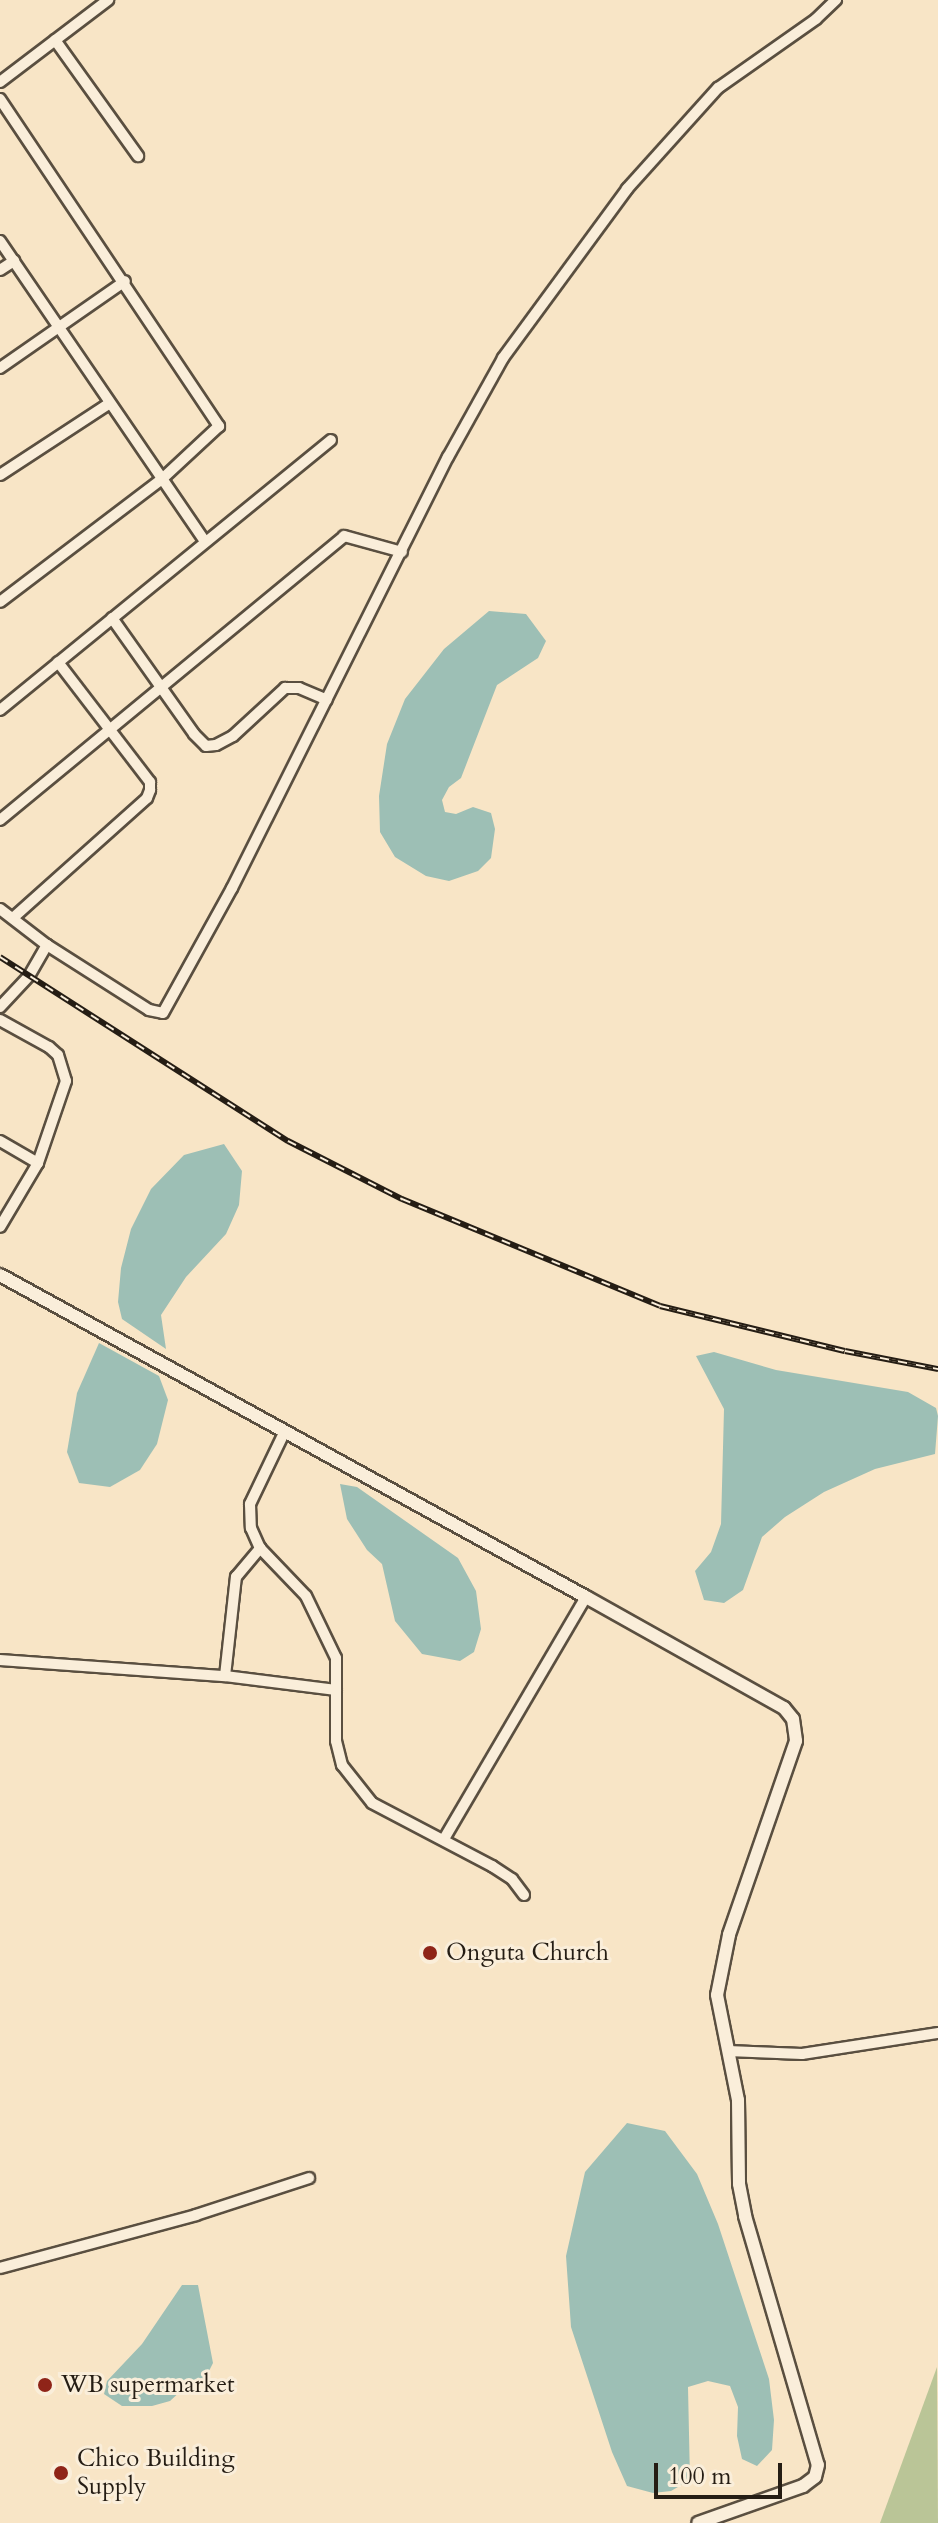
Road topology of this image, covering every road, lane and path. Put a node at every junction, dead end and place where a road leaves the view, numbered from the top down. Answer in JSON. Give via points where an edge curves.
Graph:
{"nodes":[{"id":1,"x":108,"y":0,"type":"edge"},
{"id":2,"x":836,"y":0,"type":"edge"},
{"id":3,"x":55,"y":40,"type":"junction"},
{"id":4,"x":0,"y":82,"type":"edge"},
{"id":5,"x":0,"y":99,"type":"edge"},
{"id":6,"x":138,"y":156,"type":"dead end"},
{"id":7,"x":0,"y":241,"type":"edge"},
{"id":8,"x":14,"y":261,"type":"junction"},
{"id":9,"x":0,"y":270,"type":"edge"},
{"id":10,"x":125,"y":281,"type":"junction"},
{"id":11,"x":60,"y":329,"type":"junction"},
{"id":12,"x":0,"y":368,"type":"edge"},
{"id":13,"x":110,"y":403,"type":"junction"},
{"id":14,"x":331,"y":440,"type":"dead end"},
{"id":15,"x":0,"y":475,"type":"edge"},
{"id":16,"x":162,"y":479,"type":"junction"},
{"id":17,"x":204,"y":540,"type":"junction"},
{"id":18,"x":402,"y":552,"type":"junction"},
{"id":19,"x":0,"y":602,"type":"edge"},
{"id":20,"x":112,"y":618,"type":"junction"},
{"id":21,"x":58,"y":662,"type":"junction"},
{"id":22,"x":161,"y":686,"type":"junction"},
{"id":23,"x":327,"y":700,"type":"junction"},
{"id":24,"x":0,"y":710,"type":"edge"},
{"id":25,"x":109,"y":728,"type":"junction"},
{"id":26,"x":0,"y":820,"type":"edge"},
{"id":27,"x":0,"y":909,"type":"edge"},
{"id":28,"x":14,"y":917,"type":"junction"},
{"id":29,"x":47,"y":945,"type":"junction"},
{"id":30,"x":0,"y":1007,"type":"edge"},
{"id":31,"x":0,"y":1020,"type":"edge"},
{"id":32,"x":0,"y":1141,"type":"edge"},
{"id":33,"x":38,"y":1163,"type":"junction"},
{"id":34,"x":0,"y":1227,"type":"edge"},
{"id":35,"x":0,"y":1275,"type":"edge"},
{"id":36,"x":284,"y":1433,"type":"junction"},
{"id":37,"x":260,"y":1548,"type":"junction"},
{"id":38,"x":586,"y":1597,"type":"junction"},
{"id":39,"x":0,"y":1660,"type":"edge"},
{"id":40,"x":225,"y":1676,"type":"junction"},
{"id":41,"x":336,"y":1690,"type":"junction"},
{"id":42,"x":444,"y":1839,"type":"junction"},
{"id":43,"x":524,"y":1895,"type":"dead end"},
{"id":44,"x":938,"y":2033,"type":"edge"},
{"id":45,"x":728,"y":2051,"type":"junction"},
{"id":46,"x":309,"y":2178,"type":"dead end"},
{"id":47,"x":0,"y":2268,"type":"edge"},
{"id":48,"x":698,"y":2523,"type":"edge"}],
"edges":[{"from":1,"to":3,"type":"street"},
{"from":2,"to":18,"type":"street","via":[[718,88],[627,189],[503,358]]},
{"from":3,"to":4,"type":"street"},
{"from":3,"to":6,"type":"street"},
{"from":5,"to":10,"type":"street"},
{"from":7,"to":8,"type":"street"},
{"from":8,"to":9,"type":"street"},
{"from":8,"to":11,"type":"street"},
{"from":10,"to":11,"type":"street"},
{"from":10,"to":16,"type":"street","via":[[219,422]]},
{"from":11,"to":12,"type":"street"},
{"from":11,"to":13,"type":"street"},
{"from":13,"to":15,"type":"street"},
{"from":13,"to":16,"type":"street"},
{"from":14,"to":17,"type":"street"},
{"from":16,"to":17,"type":"street"},
{"from":16,"to":19,"type":"street"},
{"from":17,"to":20,"type":"street"},
{"from":18,"to":22,"type":"street","via":[[344,536]]},
{"from":18,"to":23,"type":"street"},
{"from":20,"to":21,"type":"street"},
{"from":20,"to":22,"type":"street"},
{"from":21,"to":24,"type":"street"},
{"from":21,"to":25,"type":"street"},
{"from":22,"to":23,"type":"street","via":[[206,746],[233,736],[285,688]]},
{"from":22,"to":25,"type":"street"},
{"from":23,"to":29,"type":"street","via":[[163,1013],[149,1010]]},
{"from":25,"to":26,"type":"street"},
{"from":25,"to":28,"type":"street","via":[[150,782],[147,798]]},
{"from":27,"to":28,"type":"street"},
{"from":28,"to":29,"type":"street"},
{"from":29,"to":30,"type":"street","via":[[29,976]]},
{"from":31,"to":33,"type":"street","via":[[49,1047],[63,1065],[66,1081]]},
{"from":32,"to":33,"type":"street"},
{"from":33,"to":34,"type":"street"},
{"from":35,"to":36,"type":"street"},
{"from":36,"to":37,"type":"street","via":[[250,1504],[251,1528]]},
{"from":36,"to":38,"type":"street"},
{"from":37,"to":40,"type":"street","via":[[236,1577]]},
{"from":37,"to":41,"type":"street","via":[[306,1596],[324,1629],[336,1658]]},
{"from":38,"to":42,"type":"street"},
{"from":38,"to":45,"type":"street","via":[[784,1708],[796,1729],[719,1978],[717,1995]]},
{"from":39,"to":40,"type":"street"},
{"from":40,"to":41,"type":"street"},
{"from":41,"to":42,"type":"street","via":[[336,1741],[342,1765],[358,1789],[372,1803]]},
{"from":42,"to":43,"type":"street","via":[[512,1879]]},
{"from":44,"to":45,"type":"street","via":[[802,2054]]},
{"from":45,"to":48,"type":"street","via":[[738,2100],[739,2184],[745,2216],[818,2465],[815,2477],[803,2486]]},
{"from":46,"to":47,"type":"street"}]}
